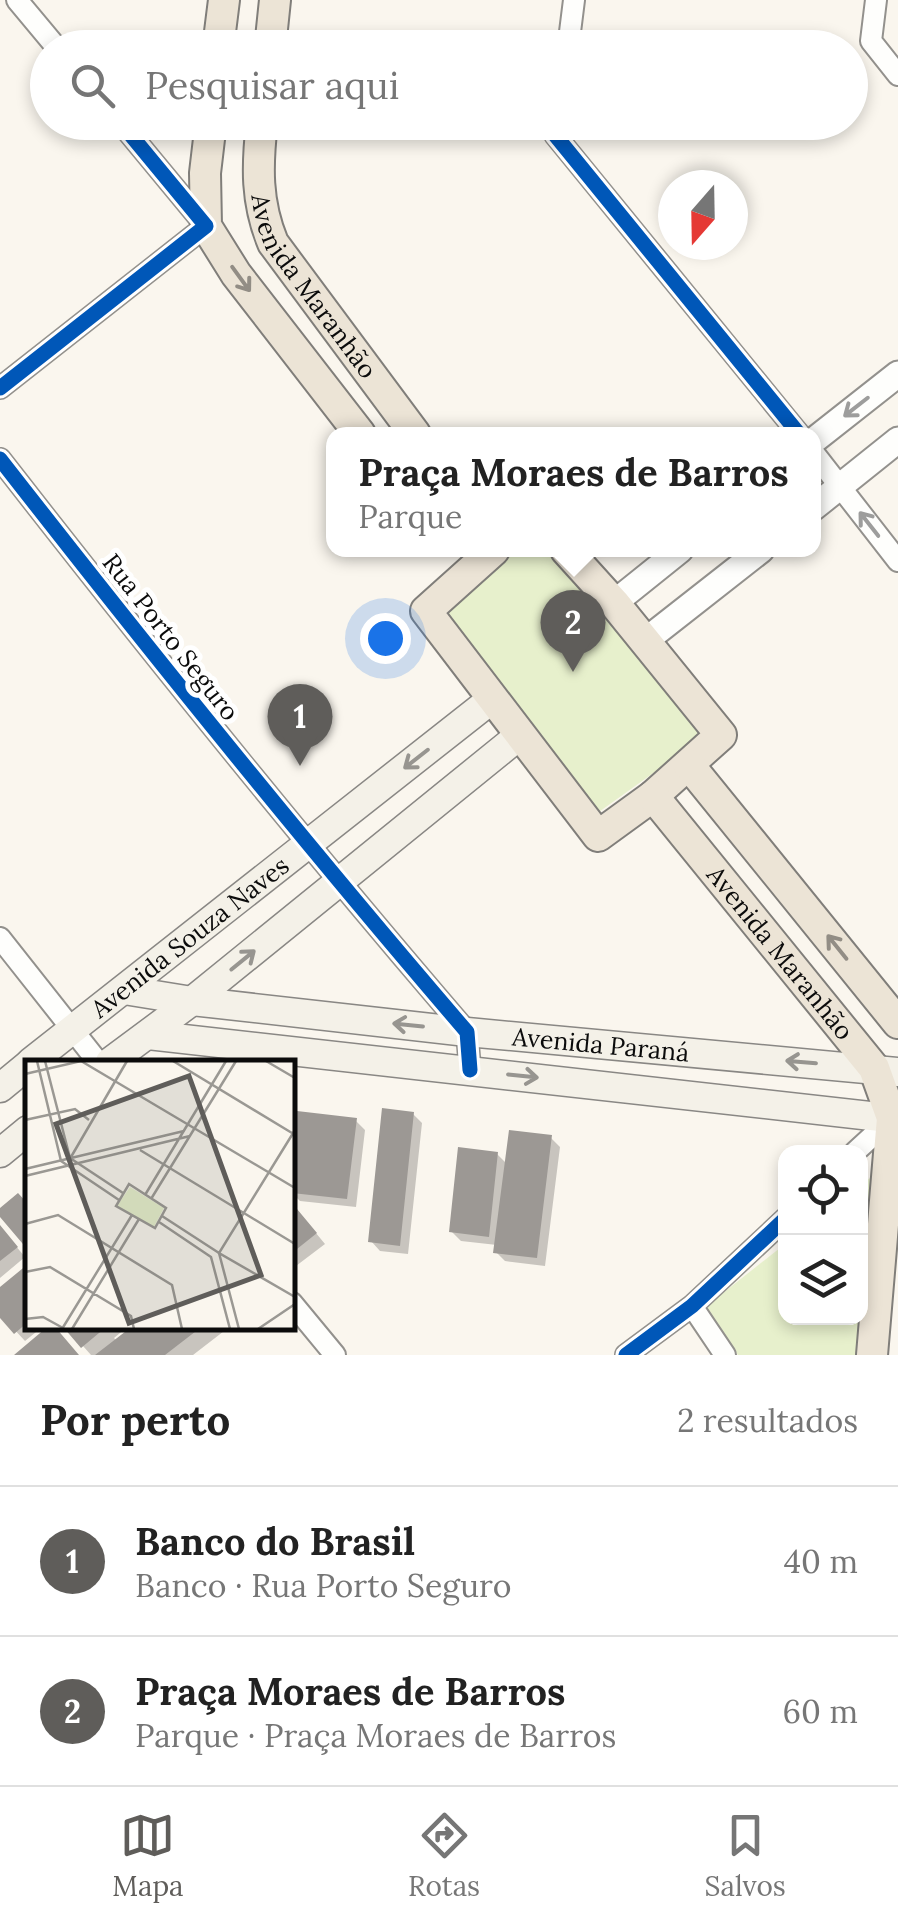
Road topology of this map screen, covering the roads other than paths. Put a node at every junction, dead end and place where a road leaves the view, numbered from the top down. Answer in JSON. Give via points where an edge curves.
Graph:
{"nodes":[{"id":1,"x":18,"y":0,"type":"edge"},
{"id":2,"x":224,"y":0,"type":"edge"},
{"id":3,"x":276,"y":0,"type":"edge"},
{"id":4,"x":574,"y":0,"type":"edge"},
{"id":5,"x":876,"y":0,"type":"edge"},
{"id":6,"x":42,"y":30,"type":"edge"},
{"id":7,"x":220,"y":30,"type":"edge"},
{"id":8,"x":272,"y":30,"type":"edge"},
{"id":9,"x":570,"y":30,"type":"edge"},
{"id":10,"x":898,"y":75,"type":"edge"},
{"id":11,"x":135,"y":140,"type":"edge"},
{"id":12,"x":208,"y":140,"type":"edge"},
{"id":13,"x":261,"y":140,"type":"edge"},
{"id":14,"x":559,"y":140,"type":"edge"},
{"id":15,"x":206,"y":226,"type":"junction"},
{"id":16,"x":898,"y":374,"type":"edge"},
{"id":17,"x":0,"y":388,"type":"edge"},
{"id":18,"x":355,"y":427,"type":"edge"},
{"id":19,"x":410,"y":427,"type":"edge"},
{"id":20,"x":793,"y":427,"type":"edge"},
{"id":21,"x":821,"y":435,"type":"edge"},
{"id":22,"x":898,"y":440,"type":"edge"},
{"id":23,"x":0,"y":459,"type":"edge"},
{"id":24,"x":821,"y":462,"type":"edge"},
{"id":25,"x":840,"y":487,"type":"junction"},
{"id":26,"x":821,"y":502,"type":"edge"},
{"id":27,"x":572,"y":557,"type":"edge"},
{"id":28,"x":671,"y":557,"type":"edge"},
{"id":29,"x":752,"y":557,"type":"edge"},
{"id":30,"x":458,"y":561,"type":"edge"},
{"id":31,"x":898,"y":561,"type":"edge"},
{"id":32,"x":614,"y":603,"type":"junction"},
{"id":33,"x":645,"y":642,"type":"junction"},
{"id":34,"x":492,"y":699,"type":"junction"},
{"id":35,"x":520,"y":735,"type":"junction"},
{"id":36,"x":689,"y":765,"type":"junction"},
{"id":37,"x":652,"y":796,"type":"junction"},
{"id":38,"x":306,"y":844,"type":"junction"},
{"id":39,"x":338,"y":882,"type":"junction"},
{"id":40,"x":0,"y":938,"type":"edge"},
{"id":41,"x":124,"y":990,"type":"junction"},
{"id":42,"x":192,"y":1002,"type":"junction"},
{"id":43,"x":898,"y":1023,"type":"edge"},
{"id":44,"x":72,"y":1028,"type":"junction"},
{"id":45,"x":468,"y":1032,"type":"junction"},
{"id":46,"x":148,"y":1035,"type":"junction"},
{"id":47,"x":34,"y":1060,"type":"edge"},
{"id":48,"x":96,"y":1060,"type":"edge"},
{"id":49,"x":113,"y":1060,"type":"edge"},
{"id":50,"x":25,"y":1067,"type":"edge"},
{"id":51,"x":470,"y":1070,"type":"junction"},
{"id":52,"x":886,"y":1070,"type":"edge"},
{"id":53,"x":0,"y":1088,"type":"edge"},
{"id":54,"x":895,"y":1118,"type":"edge"},
{"id":55,"x":25,"y":1132,"type":"edge"},
{"id":56,"x":864,"y":1145,"type":"edge"},
{"id":57,"x":0,"y":1153,"type":"edge"},
{"id":58,"x":778,"y":1225,"type":"edge"},
{"id":59,"x":692,"y":1306,"type":"junction"},
{"id":60,"x":295,"y":1307,"type":"edge"},
{"id":61,"x":334,"y":1355,"type":"edge"},
{"id":62,"x":626,"y":1355,"type":"edge"},
{"id":63,"x":725,"y":1355,"type":"edge"},
{"id":64,"x":872,"y":1355,"type":"edge"}],
"edges":[{"from":1,"to":6,"type":"street"},
{"from":2,"to":7,"type":"main road"},
{"from":3,"to":8,"type":"main road"},
{"from":4,"to":9,"type":"street"},
{"from":5,"to":10,"type":"street","via":[[871,41]]},
{"from":11,"to":15,"type":"street"},
{"from":12,"to":15,"type":"main road"},
{"from":13,"to":19,"type":"main road","name":"Avenida Maranhão","via":[[257,186],[273,243]]},
{"from":14,"to":20,"type":"street"},
{"from":15,"to":17,"type":"street"},
{"from":15,"to":18,"type":"main road","name":"Avenida Maranhão","one_way":true},
{"from":16,"to":21,"type":"street","one_way":true},
{"from":22,"to":25,"type":"street"},
{"from":23,"to":38,"type":"street","name":"Rua Porto Seguro"},
{"from":24,"to":25,"type":"street"},
{"from":25,"to":26,"type":"street"},
{"from":31,"to":25,"type":"street","one_way":true},
{"from":27,"to":32,"type":"main road"},
{"from":28,"to":32,"type":"street"},
{"from":29,"to":33,"type":"street"},
{"from":30,"to":34,"type":"main road","via":[[426,611]]},
{"from":32,"to":33,"type":"main road"},
{"from":33,"to":36,"type":"main road","via":[[721,734]]},
{"from":34,"to":35,"type":"main road"},
{"from":34,"to":38,"type":"main road","name":"Avenida Souza Naves","one_way":true},
{"from":35,"to":37,"type":"main road","via":[[598,836]]},
{"from":35,"to":39,"type":"main road","name":"Avenida Souza Naves"},
{"from":36,"to":37,"type":"main road"},
{"from":43,"to":36,"type":"main road","name":"Avenida Maranhão","one_way":true},
{"from":37,"to":52,"type":"main road","name":"Avenida Maranhão"},
{"from":38,"to":39,"type":"street","name":"Rua Porto Seguro"},
{"from":38,"to":41,"type":"main road","name":"Avenida Souza Naves"},
{"from":42,"to":39,"type":"main road","name":"Avenida Souza Naves","one_way":true},
{"from":39,"to":45,"type":"street"},
{"from":40,"to":44,"type":"street"},
{"from":41,"to":42,"type":"main road","name":"Avenida Paraná"},
{"from":41,"to":44,"type":"main road","name":"Avenida Souza Naves"},
{"from":45,"to":42,"type":"main road","name":"Avenida Paraná","one_way":true},
{"from":42,"to":46,"type":"main road","name":"Avenida Souza Naves"},
{"from":44,"to":47,"type":"main road","name":"Avenida Souza Naves"},
{"from":44,"to":48,"type":"street"},
{"from":45,"to":51,"type":"street"},
{"from":52,"to":45,"type":"main road","name":"Avenida Paraná","one_way":true},
{"from":46,"to":49,"type":"main road","name":"Avenida Souza Naves"},
{"from":46,"to":51,"type":"main road","name":"Avenida Paraná"},
{"from":50,"to":53,"type":"main road","name":"Avenida Souza Naves"},
{"from":51,"to":54,"type":"main road","name":"Avenida Paraná","one_way":true},
{"from":52,"to":54,"type":"main road","name":"Avenida Maranhão"},
{"from":54,"to":56,"type":"street"},
{"from":54,"to":64,"type":"main road"},
{"from":55,"to":57,"type":"main road"},
{"from":58,"to":59,"type":"street"},
{"from":59,"to":62,"type":"street"},
{"from":59,"to":63,"type":"street"},
{"from":60,"to":61,"type":"street"}]}
